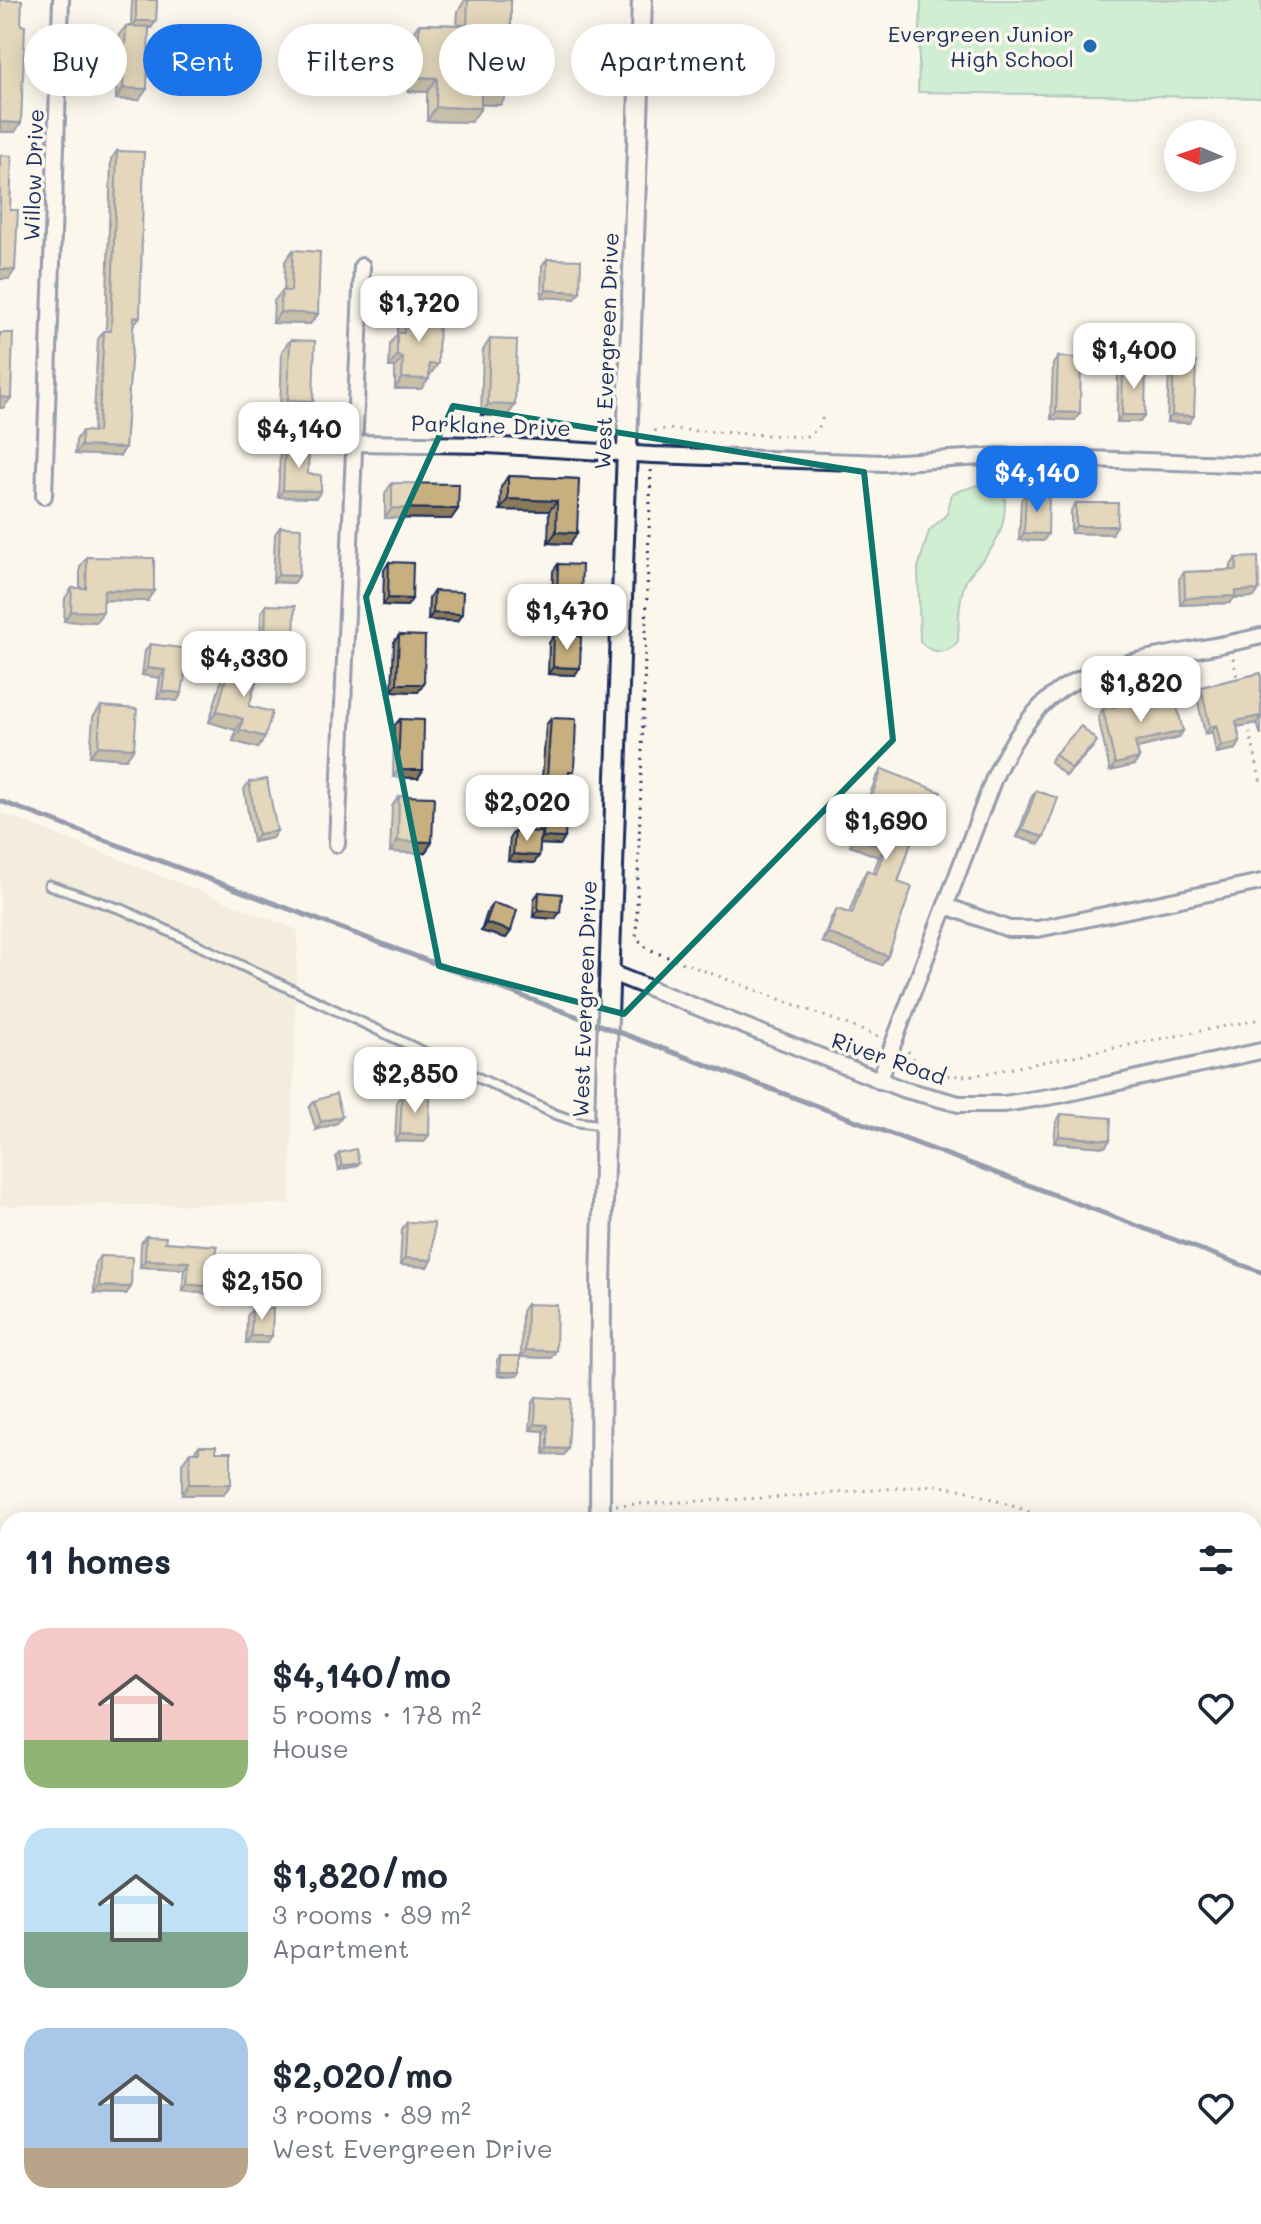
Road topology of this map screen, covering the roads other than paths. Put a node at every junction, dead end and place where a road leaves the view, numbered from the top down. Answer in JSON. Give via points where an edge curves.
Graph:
{"nodes":[{"id":1,"x":61,"y":0,"type":"edge"},
{"id":2,"x":642,"y":0,"type":"edge"},
{"id":3,"x":362,"y":266,"type":"dead end"},
{"id":4,"x":355,"y":443,"type":"junction"},
{"id":5,"x":627,"y":454,"type":"junction"},
{"id":6,"x":1261,"y":465,"type":"edge"},
{"id":7,"x":44,"y":496,"type":"dead end"},
{"id":8,"x":1261,"y":636,"type":"edge"},
{"id":9,"x":337,"y":844,"type":"dead end"},
{"id":10,"x":1261,"y":882,"type":"edge"},
{"id":11,"x":49,"y":885,"type":"dead end"},
{"id":12,"x":946,"y":906,"type":"junction"},
{"id":13,"x":609,"y":972,"type":"junction"},
{"id":14,"x":1261,"y":1051,"type":"edge"},
{"id":15,"x":879,"y":1081,"type":"junction"},
{"id":16,"x":605,"y":1125,"type":"junction"},
{"id":17,"x":600,"y":1512,"type":"edge"}],
"edges":[{"from":1,"to":7,"type":"street","name":"Willow Drive"},
{"from":2,"to":5,"type":"street","name":"West Evergreen Drive"},
{"from":3,"to":4,"type":"street"},
{"from":4,"to":5,"type":"street","name":"Parklane Drive"},
{"from":4,"to":9,"type":"street"},
{"from":5,"to":6,"type":"street","name":"Parklane Drive","via":[[884,463],[1026,457]]},
{"from":5,"to":13,"type":"street","name":"West Evergreen Drive"},
{"from":8,"to":12,"type":"street","via":[[1106,670],[1074,681],[1051,698],[1002,761]]},
{"from":10,"to":12,"type":"street","via":[[1038,929],[1009,929]]},
{"from":11,"to":16,"type":"lane","via":[[124,910],[555,1114]]},
{"from":12,"to":15,"type":"street"},
{"from":13,"to":15,"type":"street","name":"River Road"},
{"from":13,"to":16,"type":"street","name":"West Evergreen Drive"},
{"from":14,"to":15,"type":"street","name":"River Road","via":[[1004,1104],[959,1104]]},
{"from":16,"to":17,"type":"street","name":"West Evergreen Drive"}]}
